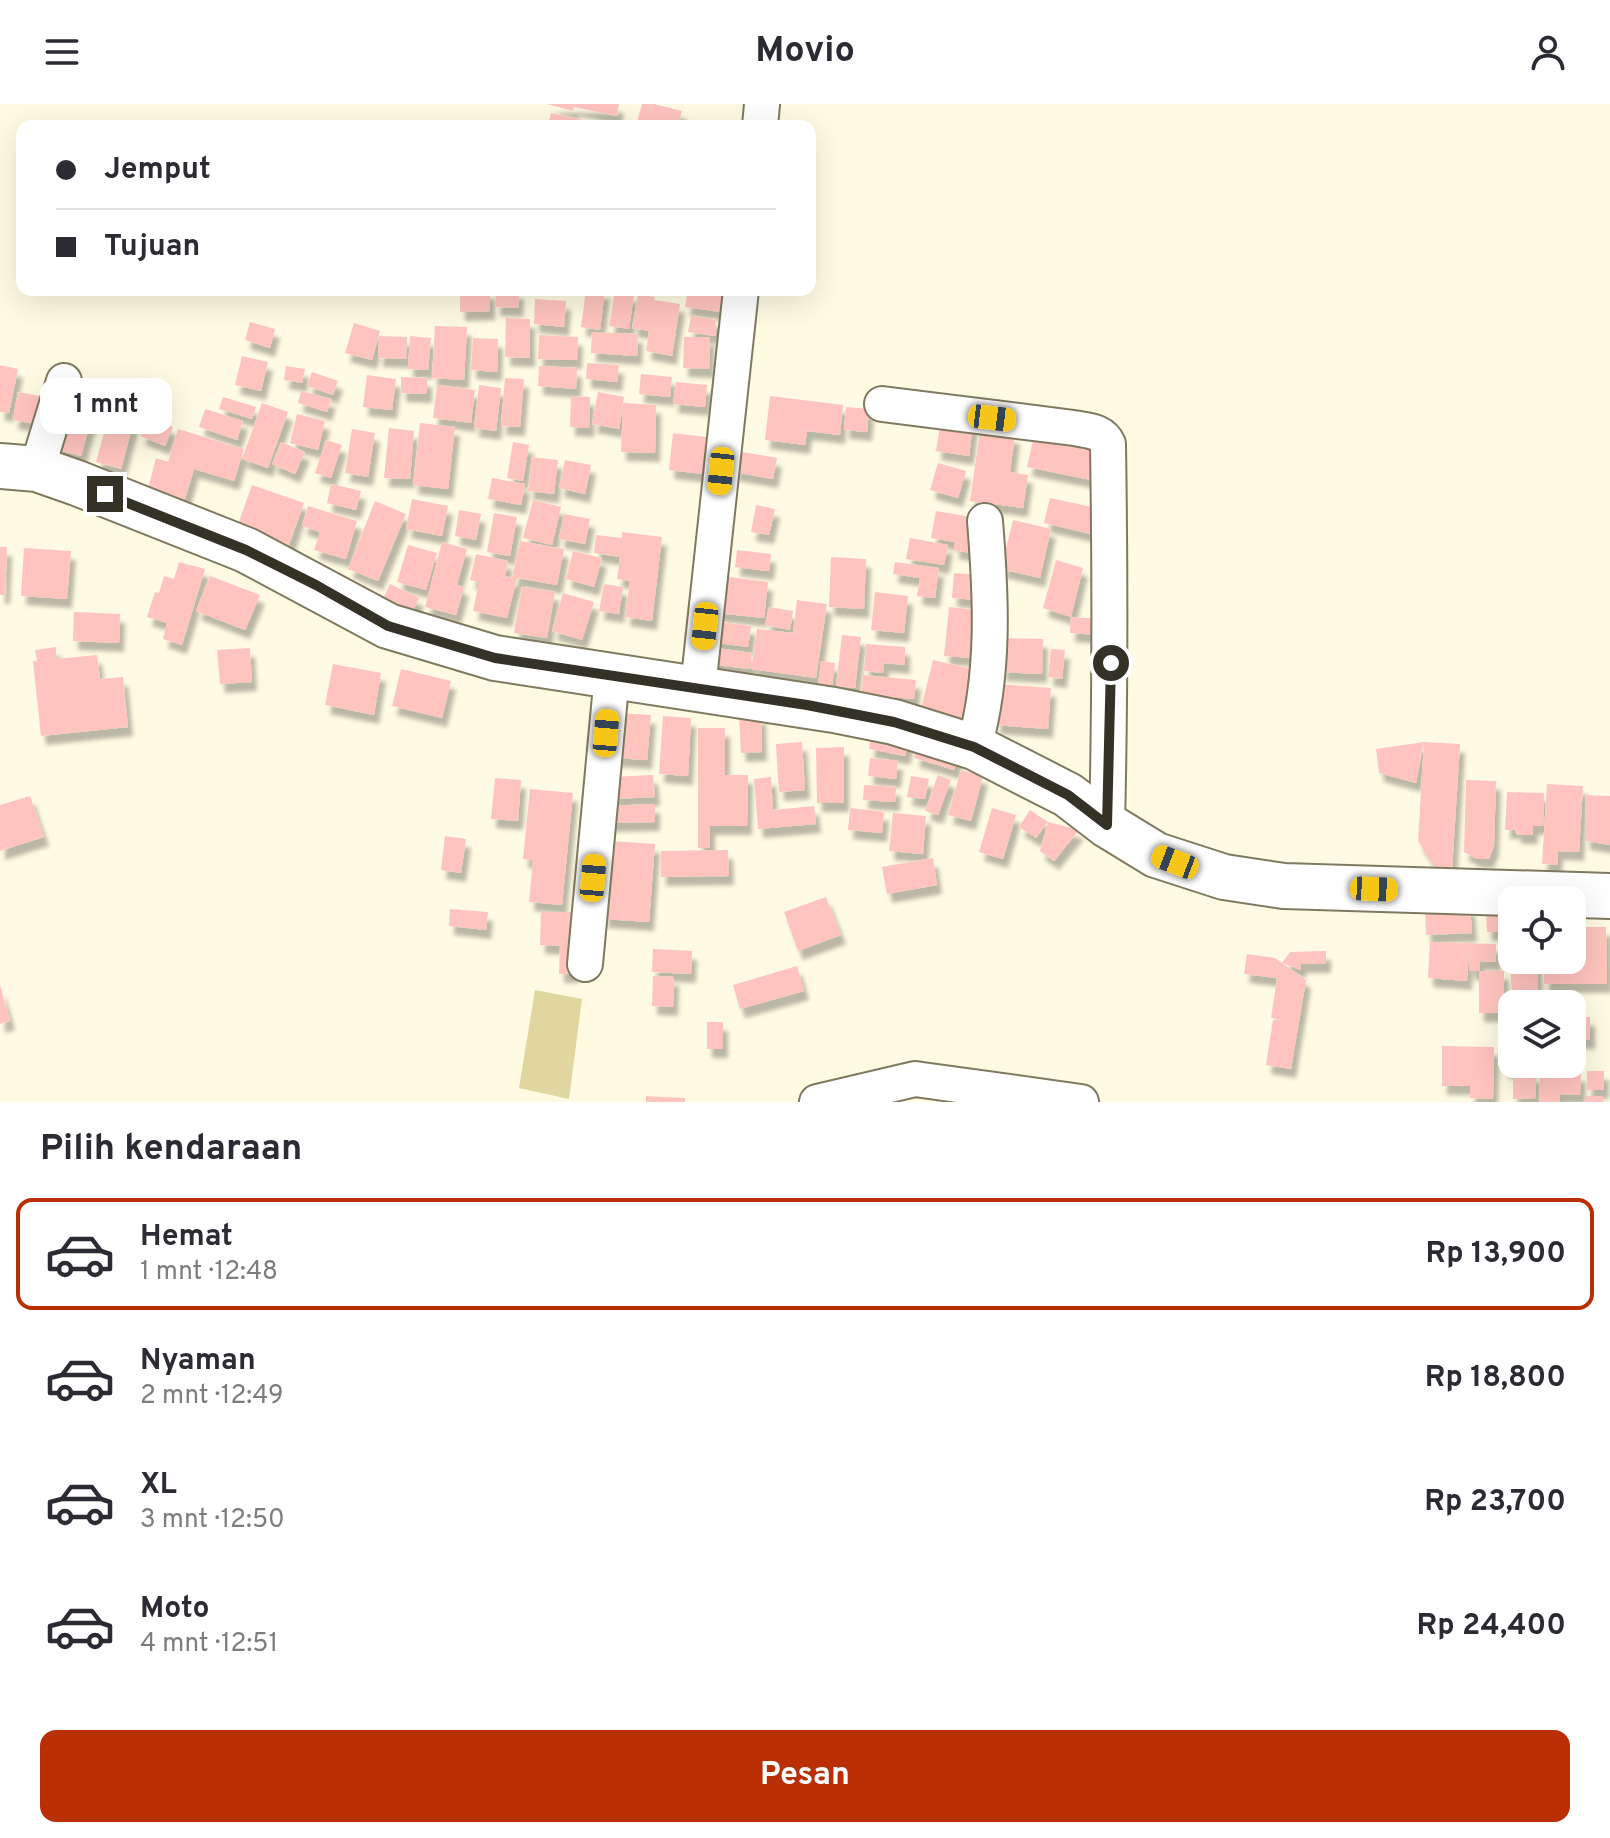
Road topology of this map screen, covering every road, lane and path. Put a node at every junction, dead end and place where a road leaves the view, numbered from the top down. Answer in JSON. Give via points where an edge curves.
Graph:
{"nodes":[{"id":1,"x":740,"y":296,"type":"edge"},
{"id":2,"x":64,"y":381,"type":"dead end"},
{"id":3,"x":882,"y":404,"type":"dead end"},
{"id":4,"x":19,"y":468,"type":"edge"},
{"id":5,"x":985,"y":521,"type":"dead end"},
{"id":6,"x":612,"y":675,"type":"junction"},
{"id":7,"x":698,"y":688,"type":"junction"},
{"id":8,"x":974,"y":747,"type":"junction"},
{"id":9,"x":1107,"y":825,"type":"junction"},
{"id":10,"x":1610,"y":896,"type":"edge"},
{"id":11,"x":585,"y":964,"type":"dead end"},
{"id":12,"x":817,"y":1102,"type":"edge"},
{"id":13,"x":1081,"y":1102,"type":"edge"}],
"edges":[{"from":1,"to":7,"type":"street"},
{"from":2,"to":4,"type":"street"},
{"from":3,"to":9,"type":"street","via":[[1074,428],[1106,439],[1111,663]]},
{"from":4,"to":6,"type":"main road","via":[[246,550],[388,626],[495,658]]},
{"from":5,"to":8,"type":"street","via":[[988,657],[983,717]]},
{"from":6,"to":7,"type":"main road"},
{"from":6,"to":11,"type":"street"},
{"from":7,"to":8,"type":"main road","via":[[894,722]]},
{"from":8,"to":9,"type":"main road","via":[[1068,795]]},
{"from":9,"to":10,"type":"main road","via":[[1175,862],[1224,877],[1284,886]]},
{"from":12,"to":13,"type":"street","via":[[915,1079]]}]}
